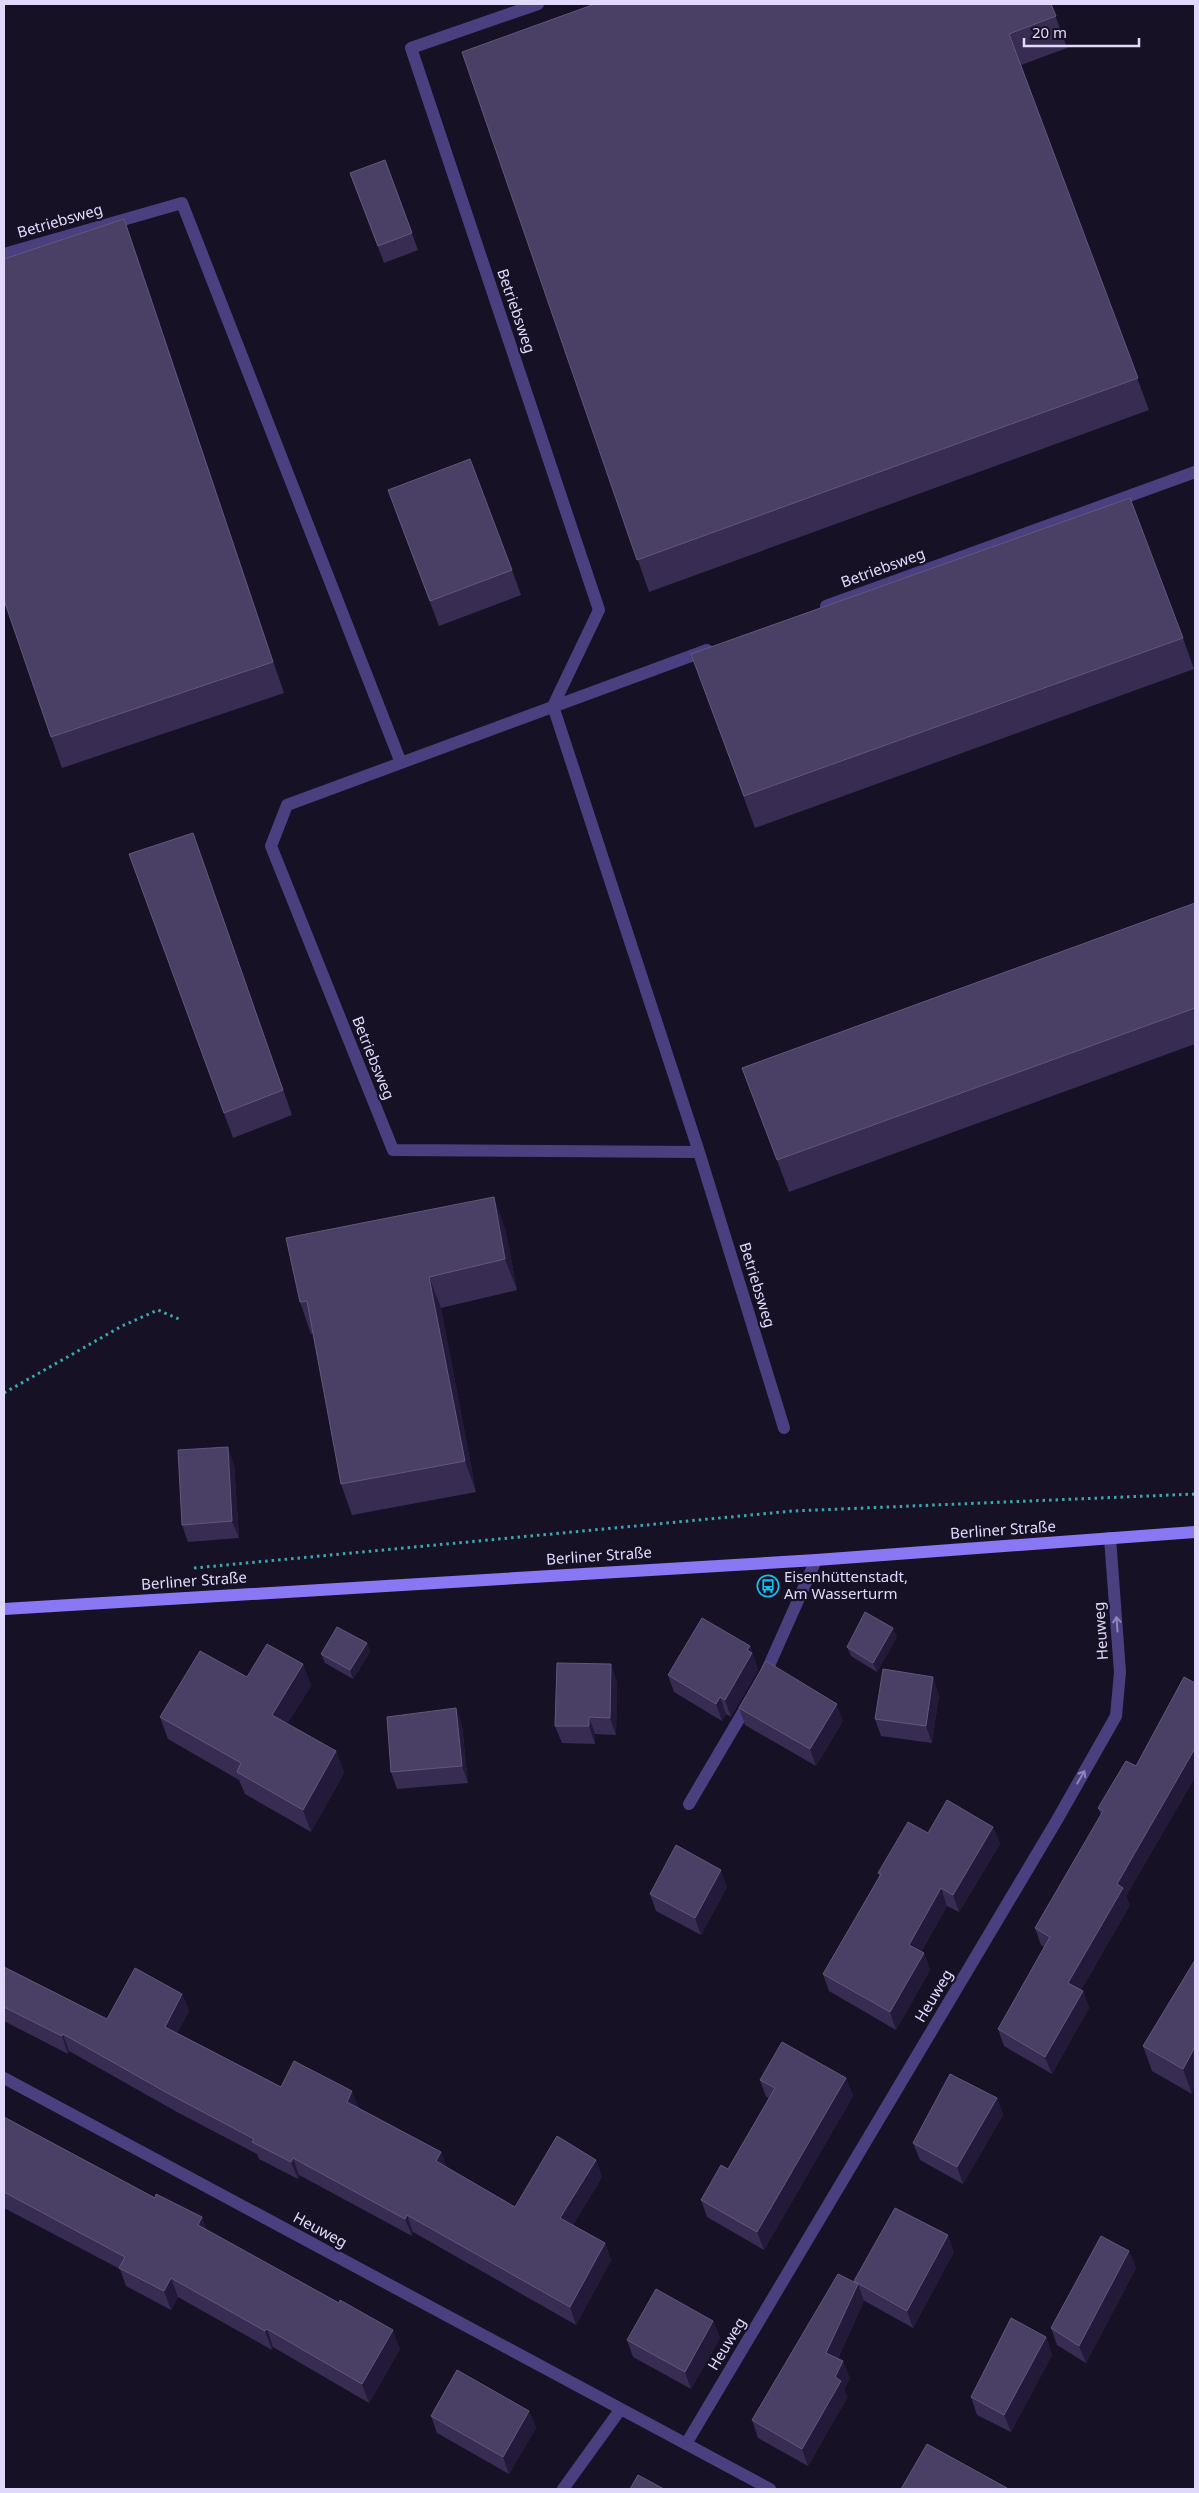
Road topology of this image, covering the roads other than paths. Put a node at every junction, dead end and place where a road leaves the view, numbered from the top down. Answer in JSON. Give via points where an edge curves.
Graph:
{"nodes":[{"id":1,"x":538,"y":4,"type":"edge"},
{"id":2,"x":4,"y":254,"type":"edge"},
{"id":3,"x":1195,"y":472,"type":"edge"},
{"id":4,"x":814,"y":611,"type":"edge"},
{"id":5,"x":720,"y":645,"type":"edge"},
{"id":6,"x":553,"y":706,"type":"junction"},
{"id":7,"x":401,"y":763,"type":"junction"},
{"id":8,"x":699,"y":1152,"type":"junction"},
{"id":9,"x":784,"y":1428,"type":"dead end"},
{"id":10,"x":1195,"y":1532,"type":"edge"},
{"id":11,"x":1110,"y":1538,"type":"junction"},
{"id":12,"x":816,"y":1560,"type":"junction"},
{"id":13,"x":4,"y":1609,"type":"edge"},
{"id":14,"x":689,"y":1804,"type":"dead end"},
{"id":15,"x":4,"y":2078,"type":"edge"},
{"id":16,"x":620,"y":2410,"type":"junction"},
{"id":17,"x":686,"y":2444,"type":"junction"},
{"id":18,"x":563,"y":2489,"type":"edge"},
{"id":19,"x":770,"y":2489,"type":"edge"}],
"edges":[{"from":1,"to":6,"type":"street","name":"Betriebsweg","via":[[411,48],[600,610]]},
{"from":2,"to":7,"type":"street","name":"Betriebsweg","via":[[182,203]]},
{"from":3,"to":4,"type":"street","name":"Betriebsweg"},
{"from":5,"to":6,"type":"street","name":"Betriebsweg"},
{"from":6,"to":7,"type":"street","name":"Betriebsweg"},
{"from":6,"to":8,"type":"street","name":"Betriebsweg"},
{"from":7,"to":8,"type":"street","name":"Betriebsweg","via":[[288,805],[271,846],[393,1150]]},
{"from":8,"to":9,"type":"street","name":"Betriebsweg"},
{"from":10,"to":11,"type":"main road","name":"Berliner Straße"},
{"from":11,"to":12,"type":"main road","name":"Berliner Straße"},
{"from":17,"to":11,"type":"street","name":"Heuweg","one_way":true,"via":[[1116,1716],[1120,1672]]},
{"from":12,"to":13,"type":"main road","name":"Berliner Straße"},
{"from":12,"to":14,"type":"street","via":[[763,1679]]},
{"from":15,"to":16,"type":"street","name":"Heuweg"},
{"from":16,"to":17,"type":"street","name":"Heuweg"},
{"from":16,"to":18,"type":"street"},
{"from":17,"to":19,"type":"street","name":"Heuweg"}]}
